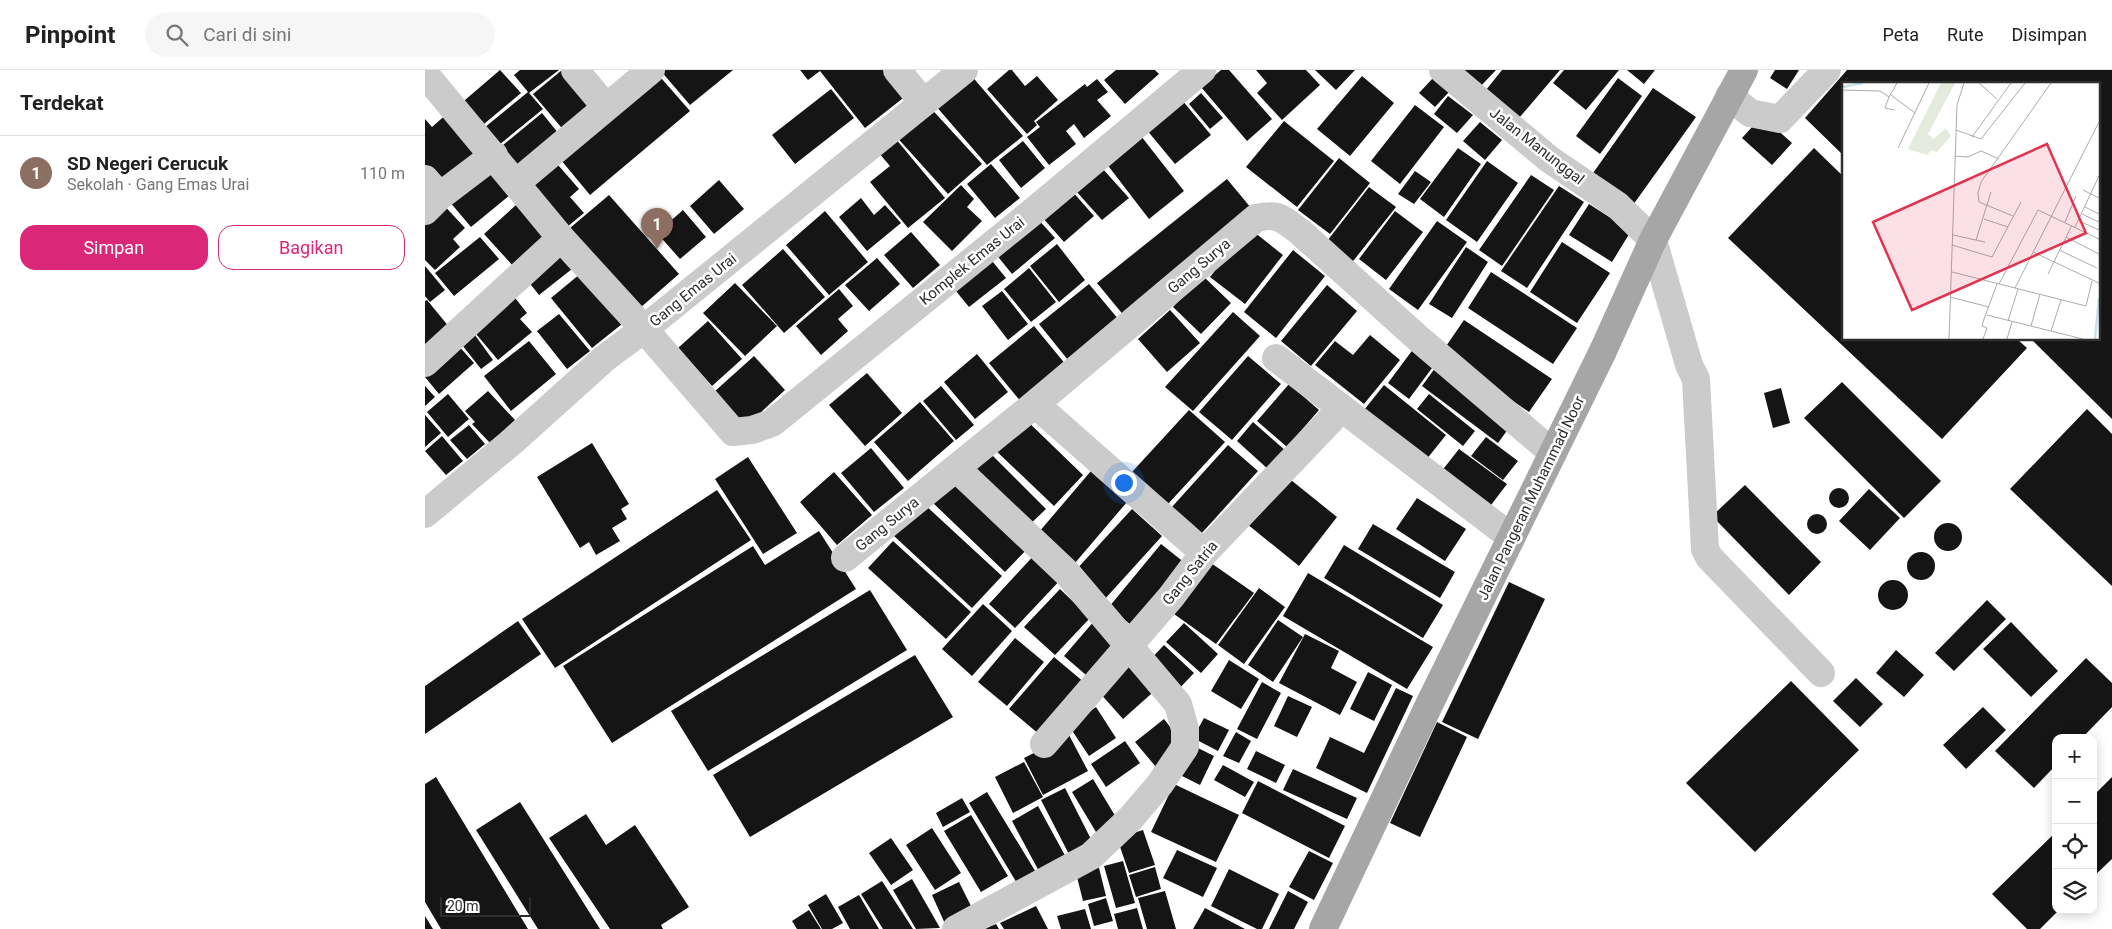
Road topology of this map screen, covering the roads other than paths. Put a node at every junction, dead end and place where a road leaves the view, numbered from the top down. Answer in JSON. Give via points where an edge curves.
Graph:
{"nodes":[{"id":1,"x":575,"y":70,"type":"edge"},
{"id":2,"x":651,"y":70,"type":"edge"},
{"id":3,"x":897,"y":70,"type":"edge"},
{"id":4,"x":964,"y":70,"type":"edge"},
{"id":5,"x":1202,"y":70,"type":"edge"},
{"id":6,"x":1443,"y":70,"type":"edge"},
{"id":7,"x":1744,"y":70,"type":"edge"},
{"id":8,"x":1827,"y":70,"type":"edge"},
{"id":9,"x":425,"y":74,"type":"edge"},
{"id":10,"x":1729,"y":96,"type":"junction"},
{"id":11,"x":923,"y":102,"type":"junction"},
{"id":12,"x":606,"y":107,"type":"junction"},
{"id":13,"x":494,"y":155,"type":"junction"},
{"id":14,"x":515,"y":183,"type":"junction"},
{"id":15,"x":430,"y":195,"type":"edge"},
{"id":16,"x":561,"y":238,"type":"junction"},
{"id":17,"x":1653,"y":240,"type":"junction"},
{"id":18,"x":644,"y":329,"type":"junction"},
{"id":19,"x":1276,"y":358,"type":"dead end"},
{"id":20,"x":425,"y":363,"type":"edge"},
{"id":21,"x":1035,"y":404,"type":"junction"},
{"id":22,"x":1342,"y":408,"type":"junction"},
{"id":23,"x":1553,"y":453,"type":"junction"},
{"id":24,"x":956,"y":468,"type":"junction"},
{"id":25,"x":425,"y":514,"type":"edge"},
{"id":26,"x":1511,"y":537,"type":"junction"},
{"id":27,"x":1204,"y":553,"type":"junction"},
{"id":28,"x":845,"y":558,"type":"dead end"},
{"id":29,"x":1129,"y":646,"type":"junction"},
{"id":30,"x":1821,"y":673,"type":"dead end"},
{"id":31,"x":1044,"y":744,"type":"dead end"},
{"id":32,"x":956,"y":929,"type":"edge"},
{"id":33,"x":1323,"y":929,"type":"edge"}],
"edges":[{"from":1,"to":12,"type":"street"},
{"from":2,"to":12,"type":"street"},
{"from":3,"to":11,"type":"street"},
{"from":4,"to":11,"type":"street","name":"Gang Emas Urai"},
{"from":5,"to":18,"type":"street","name":"Komplek Emas Urai","via":[[772,423],[733,432]]},
{"from":6,"to":17,"type":"street","name":"Jalan Manunggal","via":[[1549,159],[1617,205]]},
{"from":7,"to":10,"type":"main road","name":"Jalan Pangeran Muhammad Noor"},
{"from":8,"to":10,"type":"street","via":[[1780,119],[1750,113]]},
{"from":9,"to":13,"type":"street"},
{"from":10,"to":17,"type":"main road","name":"Jalan Pangeran Muhammad Noor"},
{"from":11,"to":18,"type":"street","name":"Gang Emas Urai"},
{"from":12,"to":14,"type":"street"},
{"from":13,"to":14,"type":"street"},
{"from":13,"to":15,"type":"street"},
{"from":14,"to":16,"type":"street"},
{"from":16,"to":18,"type":"street"},
{"from":16,"to":20,"type":"street"},
{"from":17,"to":23,"type":"main road","name":"Jalan Pangeran Muhammad Noor"},
{"from":17,"to":30,"type":"street","via":[[1689,365],[1697,379],[1705,549],[1709,557]]},
{"from":18,"to":25,"type":"street","name":"Gang Emas Urai","via":[[605,358]]},
{"from":19,"to":22,"type":"street"},
{"from":21,"to":23,"type":"street","name":"Gang Surya","via":[[1256,218],[1271,214],[1299,231]]},
{"from":21,"to":24,"type":"street","name":"Gang Surya"},
{"from":21,"to":27,"type":"street"},
{"from":22,"to":26,"type":"street"},
{"from":22,"to":27,"type":"street","name":"Gang Satria"},
{"from":23,"to":26,"type":"main road","name":"Jalan Pangeran Muhammad Noor"},
{"from":24,"to":28,"type":"street","name":"Gang Surya"},
{"from":24,"to":29,"type":"street","via":[[1067,573]]},
{"from":26,"to":33,"type":"main road","name":"Jalan Pangeran Muhammad Noor"},
{"from":27,"to":29,"type":"street","name":"Gang Satria"},
{"from":29,"to":31,"type":"street","name":"Gang Satria"},
{"from":29,"to":32,"type":"street","via":[[1177,704],[1185,729],[1185,747],[1160,784],[1130,819],[1091,856]]}]}
